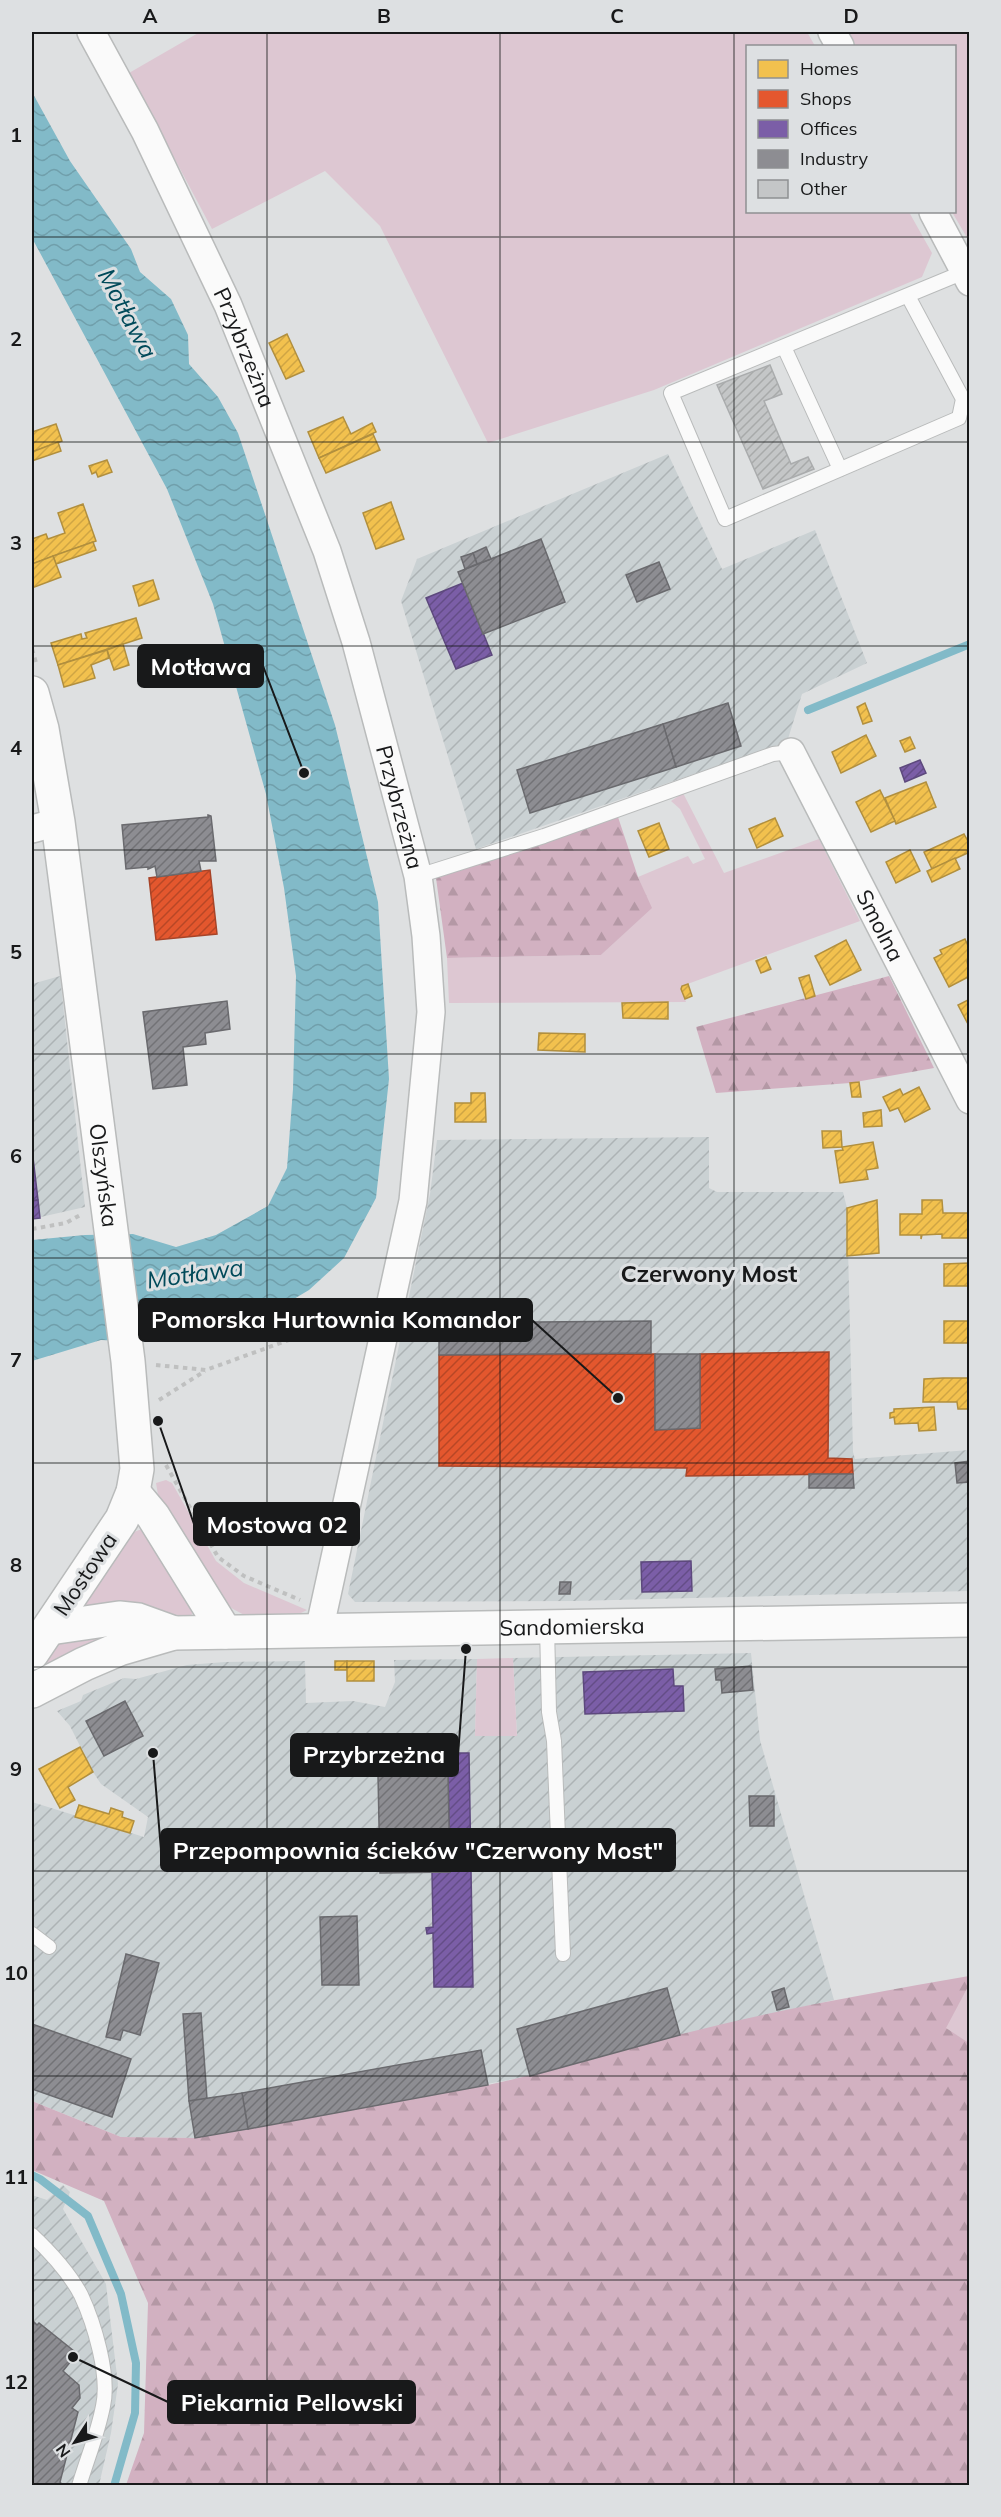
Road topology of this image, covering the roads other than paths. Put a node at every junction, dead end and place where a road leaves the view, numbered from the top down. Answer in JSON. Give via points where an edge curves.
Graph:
{"nodes":[{"id":1,"x":91,"y":32,"type":"edge"},
{"id":2,"x":934,"y":213,"type":"edge"},
{"id":3,"x":967,"y":277,"type":"edge"},
{"id":4,"x":908,"y":296,"type":"junction"},
{"id":5,"x":784,"y":347,"type":"junction"},
{"id":6,"x":840,"y":469,"type":"junction"},
{"id":7,"x":32,"y":693,"type":"edge"},
{"id":8,"x":791,"y":752,"type":"joint"},
{"id":9,"x":45,"y":825,"type":"edge"},
{"id":10,"x":418,"y":876,"type":"junction"},
{"id":11,"x":969,"y":1100,"type":"edge"},
{"id":12,"x":134,"y":1492,"type":"junction"},
{"id":13,"x":321,"y":1620,"type":"junction"},
{"id":14,"x":969,"y":1620,"type":"edge"},
{"id":15,"x":547,"y":1627,"type":"junction"},
{"id":16,"x":225,"y":1632,"type":"junction"},
{"id":17,"x":174,"y":1633,"type":"junction"},
{"id":18,"x":41,"y":1640,"type":"edge"},
{"id":19,"x":32,"y":1691,"type":"edge"},
{"id":20,"x":32,"y":1934,"type":"edge"},
{"id":21,"x":49,"y":1947,"type":"dead end"},
{"id":22,"x":564,"y":1954,"type":"dead end"},
{"id":23,"x":32,"y":2235,"type":"edge"},
{"id":24,"x":79,"y":2486,"type":"edge"}],
"edges":[{"from":1,"to":10,"type":"street","name":"Przybrzeżna","via":[[145,131],[228,305],[327,551],[356,642]]},
{"from":2,"to":3,"type":"street"},
{"from":3,"to":4,"type":"lane"},
{"from":4,"to":5,"type":"lane"},
{"from":4,"to":6,"type":"lane","via":[[963,399],[959,418]]},
{"from":5,"to":6,"type":"lane"},
{"from":5,"to":6,"type":"lane","via":[[671,393],[725,519]]},
{"from":7,"to":9,"type":"street","name":"Olszyńska","via":[[42,729]]},
{"from":8,"to":10,"type":"lane","via":[[773,754]]},
{"from":8,"to":11,"type":"street","name":"Smolna"},
{"from":9,"to":12,"type":"street","name":"Olszyńska","via":[[107,1215],[141,1363]]},
{"from":10,"to":13,"type":"street","name":"Przybrzeżna","via":[[431,1012],[413,1202]]},
{"from":12,"to":16,"type":"street"},
{"from":12,"to":18,"type":"street","name":"Mostowa","via":[[122,1519]]},
{"from":13,"to":15,"type":"street","name":"Sandomierska"},
{"from":13,"to":16,"type":"street","name":"Sandomierska"},
{"from":14,"to":15,"type":"street","name":"Sandomierska"},
{"from":15,"to":22,"type":"lane"},
{"from":16,"to":17,"type":"street","name":"Sandomierska"},
{"from":17,"to":18,"type":"street","name":"Sandomierska","via":[[119,1617]]},
{"from":17,"to":19,"type":"street","name":"Sandomierska","via":[[119,1649]]},
{"from":20,"to":21,"type":"lane"},
{"from":23,"to":24,"type":"lane","via":[[55,2257],[80,2294],[103,2368],[104,2404]]}]}
